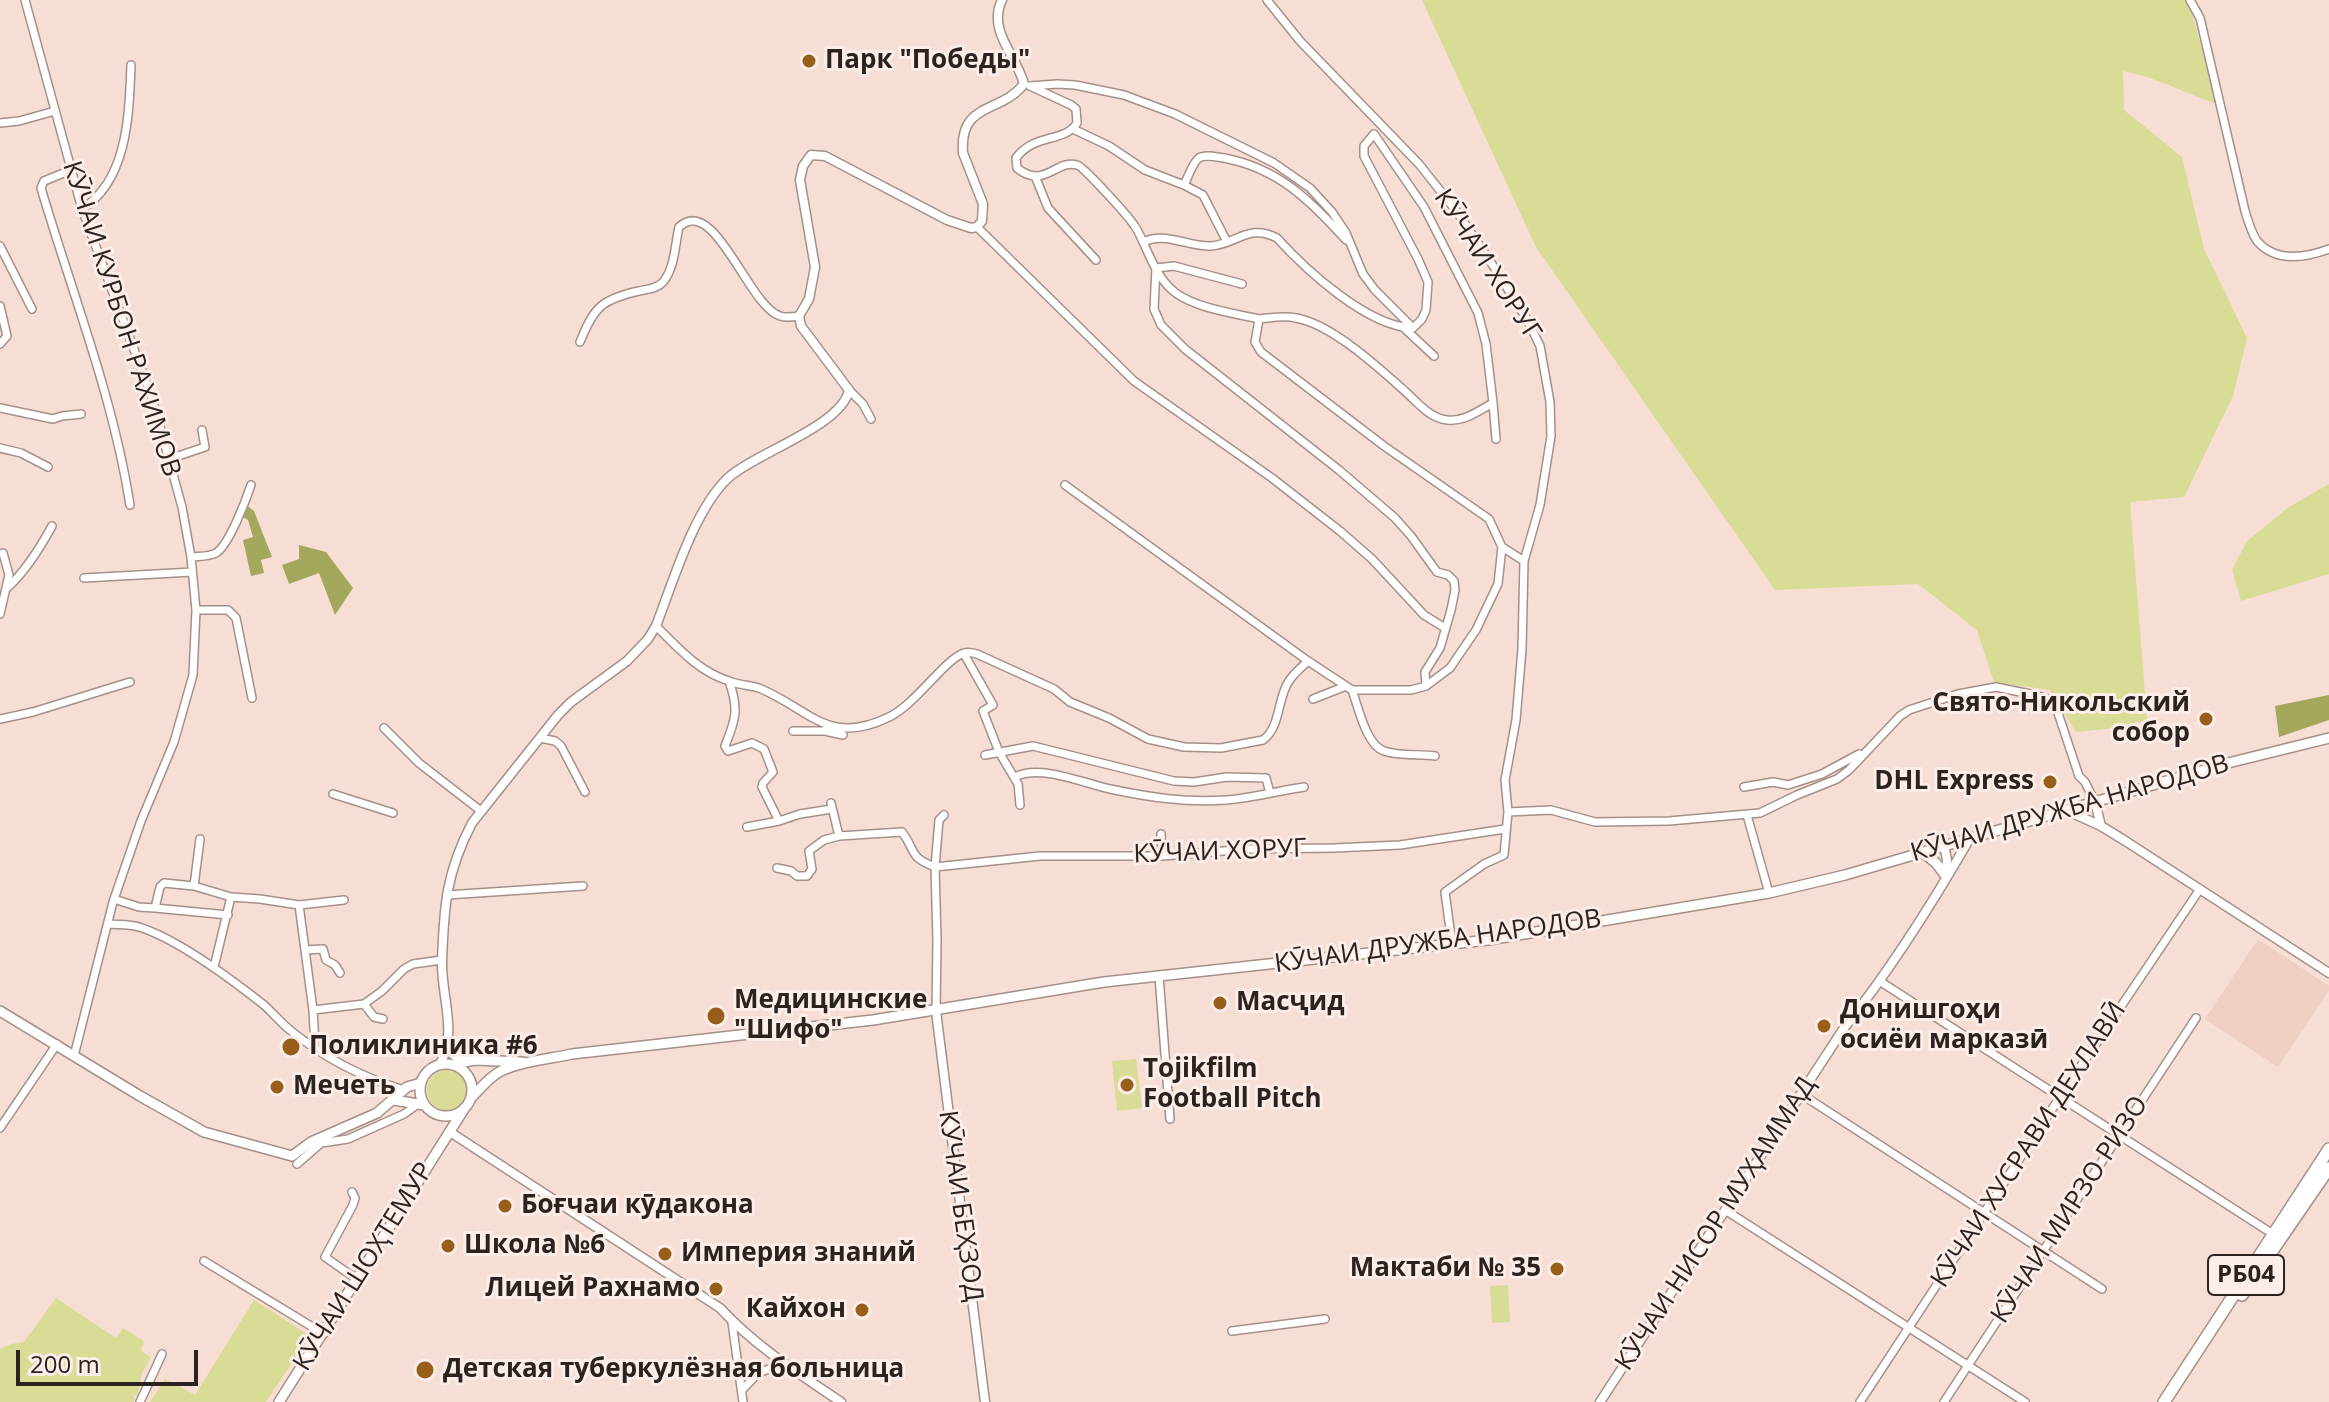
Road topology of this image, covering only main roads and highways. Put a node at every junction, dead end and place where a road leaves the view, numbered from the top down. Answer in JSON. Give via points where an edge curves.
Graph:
{"nodes":[{"id":1,"x":2329,"y":738,"type":"edge"},
{"id":2,"x":1921,"y":851,"type":"junction"},
{"id":3,"x":1945,"y":875,"type":"road end"},
{"id":4,"x":0,"y":1011,"type":"edge"},
{"id":5,"x":449,"y":1044,"type":"road end"},
{"id":6,"x":475,"y":1060,"type":"junction"},
{"id":7,"x":530,"y":1062,"type":"junction"},
{"id":8,"x":452,"y":1065,"type":"junction"},
{"id":9,"x":421,"y":1083,"type":"junction"},
{"id":10,"x":471,"y":1098,"type":"junction"},
{"id":11,"x":391,"y":1102,"type":"junction"},
{"id":12,"x":422,"y":1104,"type":"junction"},
{"id":13,"x":464,"y":1109,"type":"junction"},
{"id":14,"x":436,"y":1114,"type":"junction"},
{"id":15,"x":450,"y":1132,"type":"junction"},
{"id":16,"x":2329,"y":1149,"type":"edge"},
{"id":17,"x":2329,"y":1168,"type":"edge"},
{"id":18,"x":2277,"y":1237,"type":"junction"},
{"id":19,"x":279,"y":1402,"type":"edge"},
{"id":20,"x":2164,"y":1402,"type":"edge"},
{"id":21,"x":2171,"y":1402,"type":"edge"}],
"edges":[{"from":1,"to":2,"type":"main road","name":"КӮЧАИ ДРУЖБА НАРОДОВ"},
{"from":2,"to":3,"type":"main road"},
{"from":2,"to":7,"type":"main road","name":"КӮЧАИ ДРУЖБА НАРОДОВ","via":[[1769,893],[1452,944],[1104,982],[936,1011]]},
{"from":4,"to":11,"type":"main road","via":[[204,1132],[292,1156]]},
{"from":5,"to":6,"type":"main road","via":[[454,1055]]},
{"from":6,"to":7,"type":"main road"},
{"from":6,"to":8,"type":"main road"},
{"from":7,"to":10,"type":"main road","via":[[492,1077]]},
{"from":8,"to":9,"type":"main road","via":[[440,1064]]},
{"from":8,"to":10,"type":"main road","via":[[469,1077]]},
{"from":9,"to":11,"type":"main road"},
{"from":9,"to":12,"type":"main road"},
{"from":10,"to":13,"type":"main road"},
{"from":11,"to":12,"type":"main road"},
{"from":12,"to":14,"type":"main road"},
{"from":13,"to":14,"type":"main road","via":[[451,1116]]},
{"from":13,"to":15,"type":"main road","name":"КӮЧАИ ШОҲТЕМУР"},
{"from":14,"to":15,"type":"main road"},
{"from":15,"to":19,"type":"main road","name":"КӮЧАИ ШОҲТЕМУР"},
{"from":16,"to":18,"type":"highway","number":"РБ04"},
{"from":17,"to":18,"type":"highway","number":"РБ04"},
{"from":18,"to":20,"type":"highway","number":"РБ04"},
{"from":18,"to":21,"type":"highway","number":"РБ04"}]}
